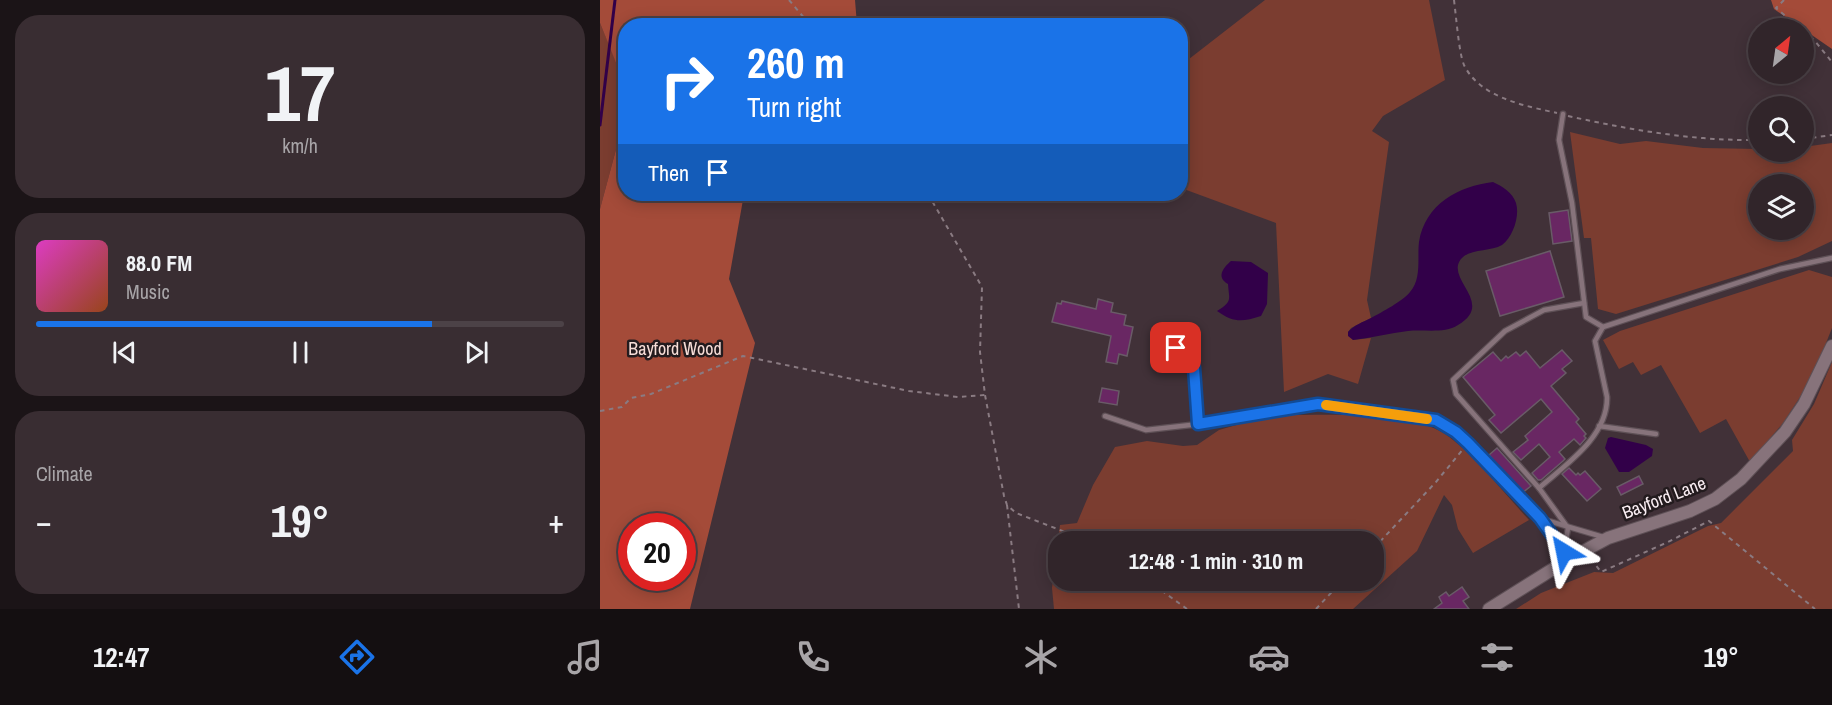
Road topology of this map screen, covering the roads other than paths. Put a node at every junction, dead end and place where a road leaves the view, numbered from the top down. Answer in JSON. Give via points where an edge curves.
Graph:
{"nodes":[{"id":1,"x":1563,"y":114,"type":"road end"},
{"id":2,"x":1832,"y":258,"type":"edge"},
{"id":3,"x":1584,"y":303,"type":"junction"},
{"id":4,"x":1603,"y":327,"type":"junction"},
{"id":5,"x":1164,"y":345,"type":"dead end"},
{"id":6,"x":1832,"y":346,"type":"edge"},
{"id":7,"x":1105,"y":416,"type":"dead end"},
{"id":8,"x":1198,"y":424,"type":"junction"},
{"id":9,"x":1599,"y":426,"type":"junction"},
{"id":10,"x":1656,"y":434,"type":"dead end"},
{"id":11,"x":1539,"y":488,"type":"junction"},
{"id":12,"x":1540,"y":518,"type":"junction"},
{"id":13,"x":1568,"y":528,"type":"junction"},
{"id":14,"x":1608,"y":538,"type":"junction"},
{"id":15,"x":1566,"y":555,"type":"junction"},
{"id":16,"x":1489,"y":609,"type":"edge"}],
"edges":[{"from":1,"to":3,"type":"lane","via":[[1559,140],[1572,203]]},
{"from":2,"to":4,"type":"lane","via":[[1780,269]]},
{"from":3,"to":4,"type":"lane","via":[[1586,317]]},
{"from":3,"to":11,"type":"lane","via":[[1544,310],[1505,331],[1453,380],[1456,394]]},
{"from":4,"to":9,"type":"lane","via":[[1595,341],[1607,398]]},
{"from":5,"to":8,"type":"lane","via":[[1176,348],[1191,360]]},
{"from":6,"to":14,"type":"street","name":"Bayford Lane","via":[[1804,404],[1785,432],[1741,479],[1715,500]]},
{"from":7,"to":8,"type":"lane","via":[[1146,430]]},
{"from":8,"to":12,"type":"lane","via":[[1318,404],[1436,420],[1468,443]]},
{"from":9,"to":10,"type":"lane"},
{"from":9,"to":11,"type":"lane","via":[[1589,442]]},
{"from":11,"to":13,"type":"lane"},
{"from":12,"to":13,"type":"lane"},
{"from":12,"to":15,"type":"lane"},
{"from":13,"to":14,"type":"lane"},
{"from":13,"to":15,"type":"lane"},
{"from":14,"to":15,"type":"street","name":"Bayford Lane"},
{"from":15,"to":16,"type":"street","name":"Bayford Lane"}]}
